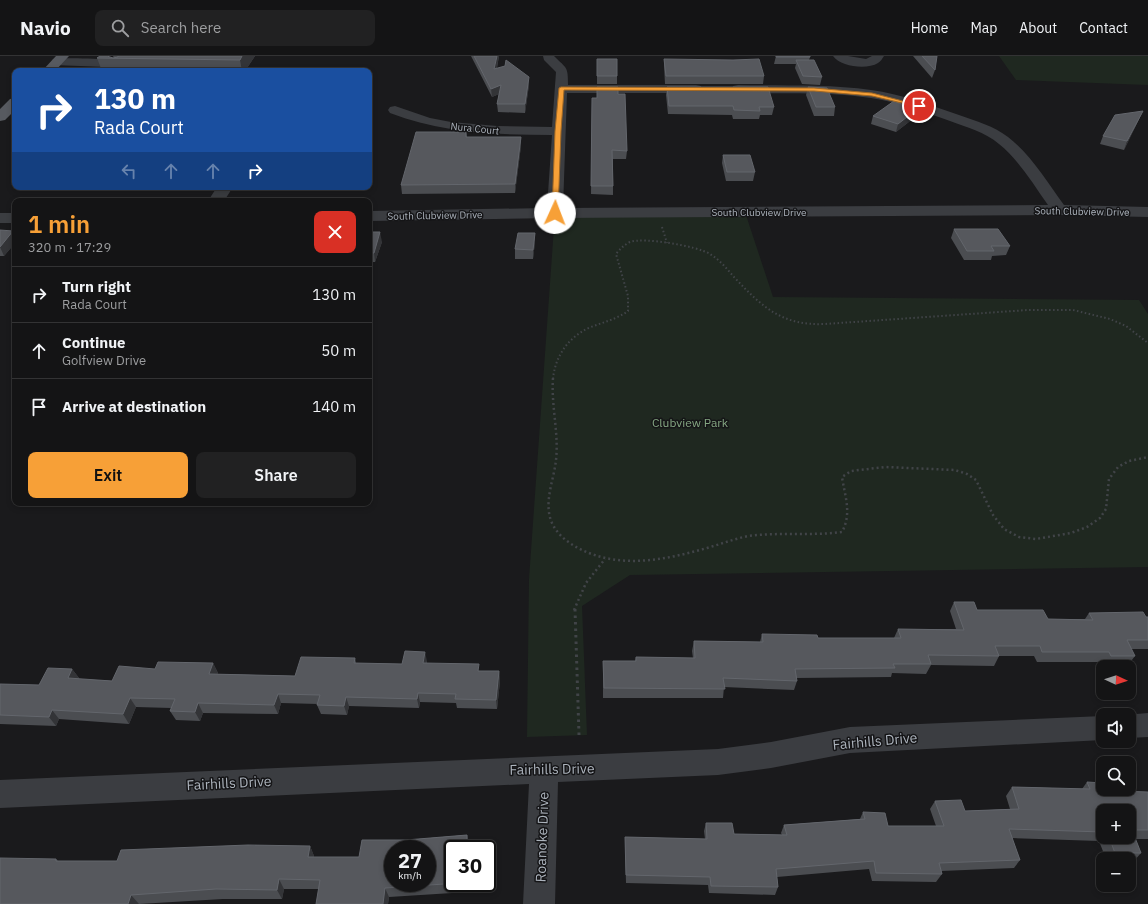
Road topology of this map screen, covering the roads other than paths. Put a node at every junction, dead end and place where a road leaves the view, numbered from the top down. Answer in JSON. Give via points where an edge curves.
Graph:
{"nodes":[{"id":1,"x":839,"y":56,"type":"edge"},
{"id":2,"x":878,"y":56,"type":"edge"},
{"id":3,"x":548,"y":57,"type":"dead end"},
{"id":4,"x":60,"y":59,"type":"edge"},
{"id":5,"x":118,"y":67,"type":"edge"},
{"id":6,"x":51,"y":68,"type":"edge"},
{"id":7,"x":854,"y":77,"type":"junction"},
{"id":8,"x":561,"y":88,"type":"junction"},
{"id":9,"x":709,"y":89,"type":"edge"},
{"id":10,"x":724,"y":89,"type":"edge"},
{"id":11,"x":12,"y":105,"type":"edge"},
{"id":12,"x":395,"y":110,"type":"dead end"},
{"id":13,"x":0,"y":117,"type":"edge"},
{"id":14,"x":558,"y":131,"type":"junction"},
{"id":15,"x":1059,"y":210,"type":"junction"},
{"id":16,"x":1148,"y":212,"type":"edge"},
{"id":17,"x":555,"y":213,"type":"junction"},
{"id":18,"x":372,"y":216,"type":"edge"},
{"id":19,"x":0,"y":218,"type":"edge"},
{"id":20,"x":12,"y":218,"type":"edge"},
{"id":21,"x":1148,"y":725,"type":"edge"},
{"id":22,"x":1136,"y":726,"type":"edge"},
{"id":23,"x":1096,"y":728,"type":"edge"},
{"id":24,"x":544,"y":770,"type":"junction"},
{"id":25,"x":0,"y":794,"type":"edge"},
{"id":26,"x":539,"y":904,"type":"edge"}],
"edges":[{"from":1,"to":7,"type":"street"},
{"from":2,"to":7,"type":"street"},
{"from":3,"to":8,"type":"street","via":[[562,71]]},
{"from":4,"to":5,"type":"street","via":[[109,63]]},
{"from":4,"to":6,"type":"main road"},
{"from":7,"to":10,"type":"street","via":[[814,90]]},
{"from":7,"to":15,"type":"street","via":[[890,98],[934,110],[976,126],[1003,141],[1022,159]]},
{"from":8,"to":9,"type":"street"},
{"from":8,"to":14,"type":"street"},
{"from":11,"to":13,"type":"main road"},
{"from":12,"to":14,"type":"street","name":"Nura Court","via":[[434,123],[460,127]]},
{"from":14,"to":17,"type":"street"},
{"from":15,"to":16,"type":"street","name":"South Clubview Drive"},
{"from":15,"to":17,"type":"street","name":"South Clubview Drive"},
{"from":17,"to":18,"type":"street","name":"South Clubview Drive"},
{"from":19,"to":20,"type":"street"},
{"from":21,"to":22,"type":"street"},
{"from":23,"to":24,"type":"street","name":"Fairhills Drive","via":[[850,740],[718,762]]},
{"from":24,"to":25,"type":"street","name":"Fairhills Drive"},
{"from":24,"to":26,"type":"street","name":"Roanoke Drive"}]}
